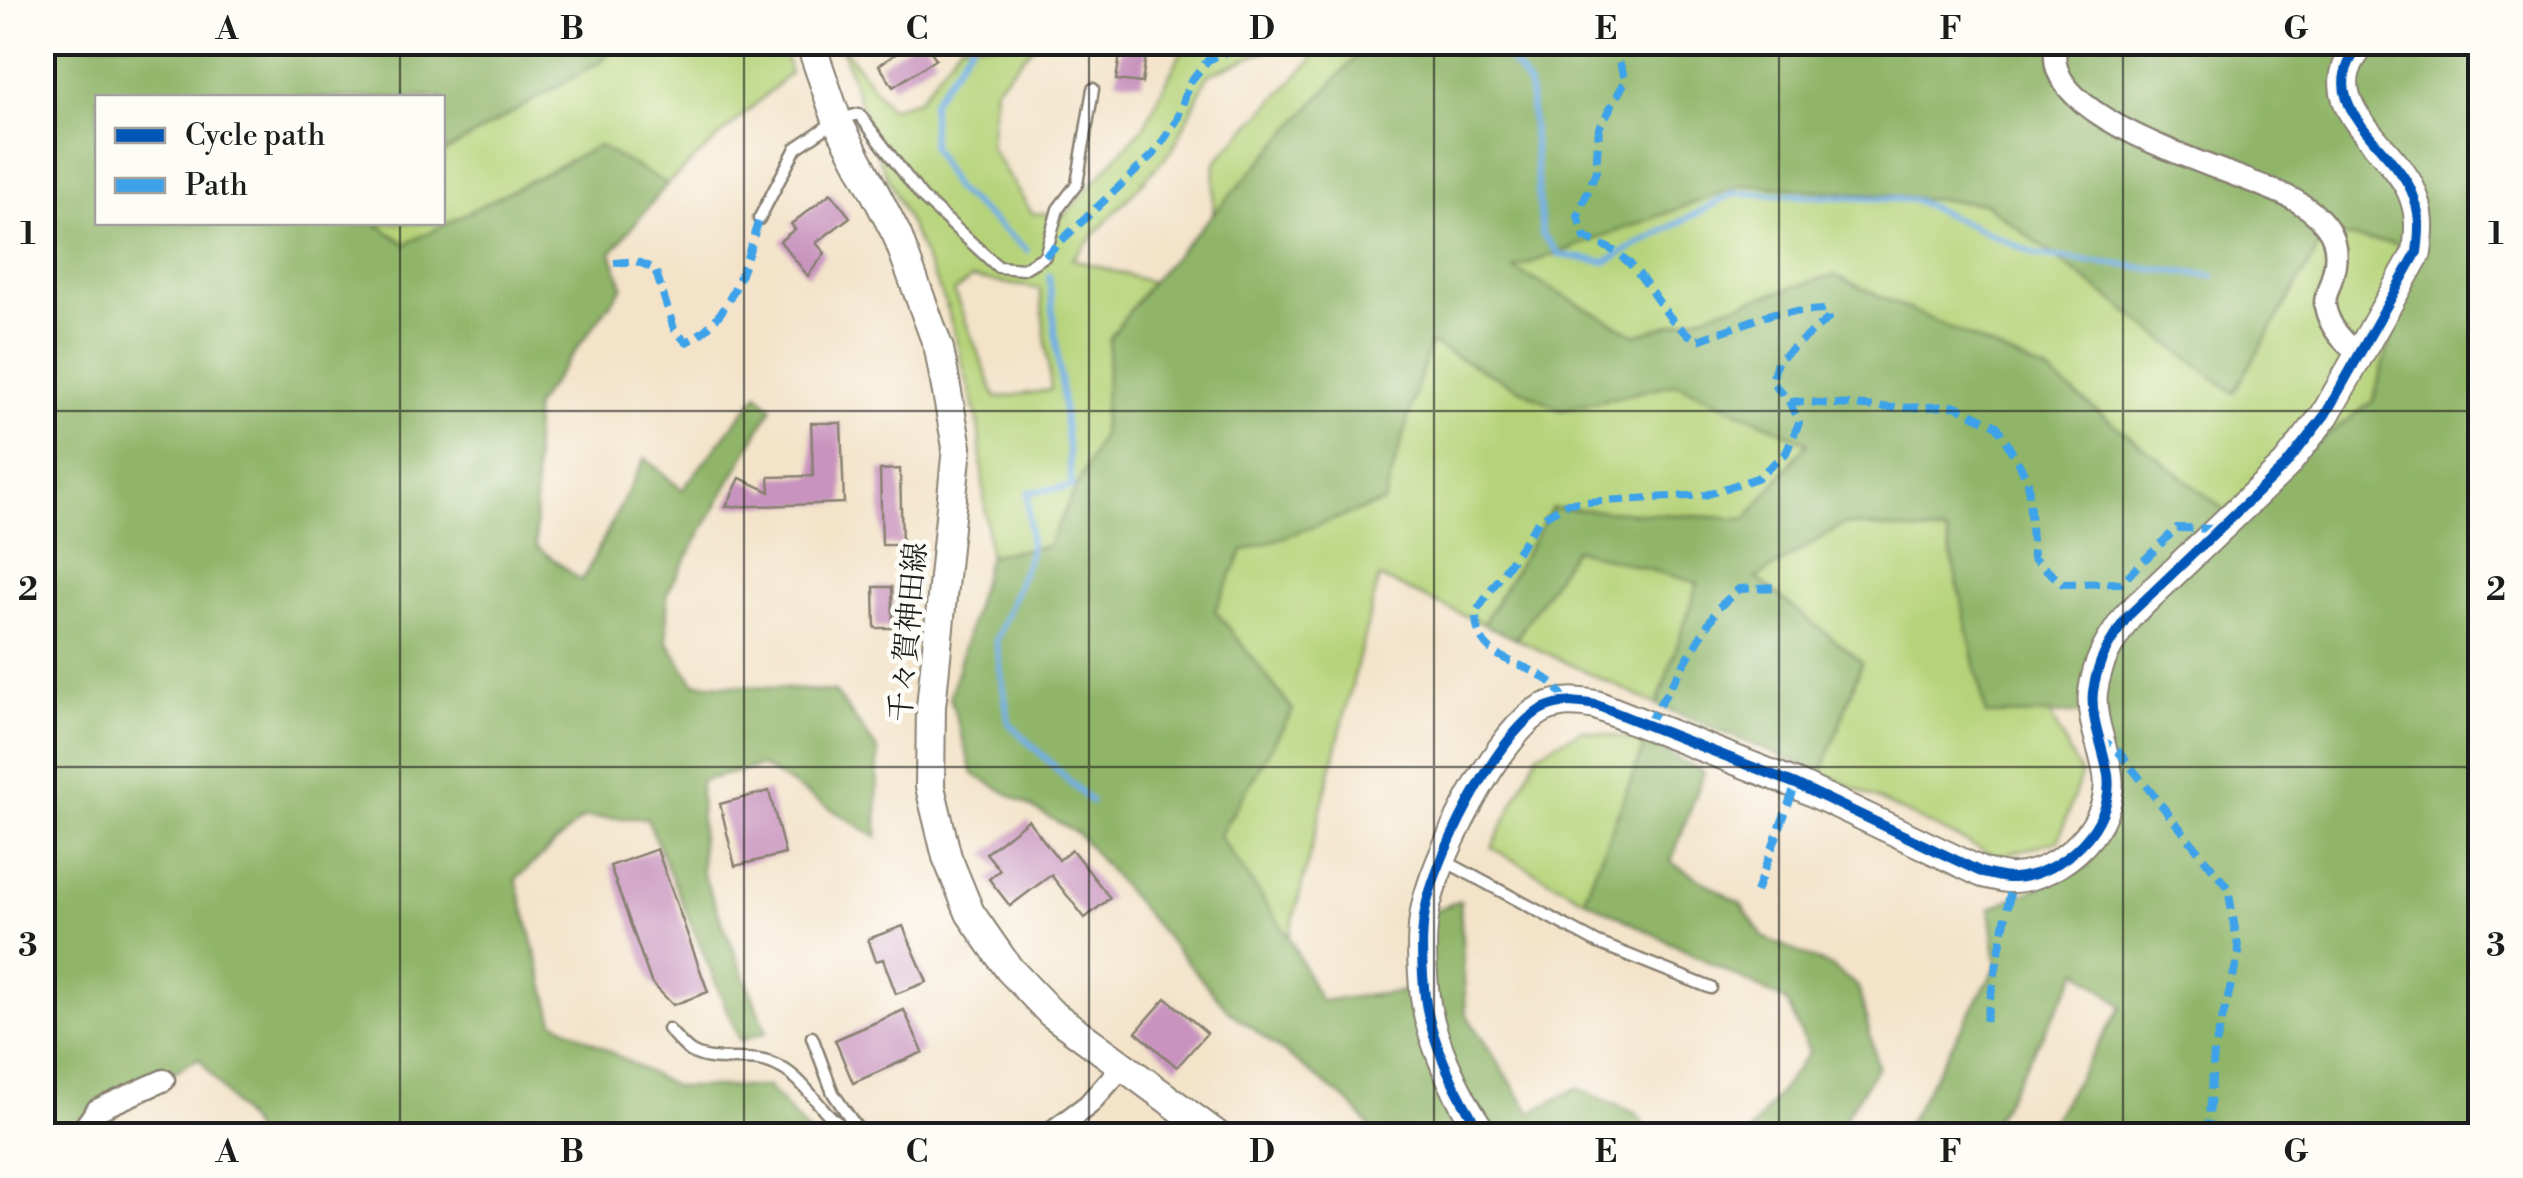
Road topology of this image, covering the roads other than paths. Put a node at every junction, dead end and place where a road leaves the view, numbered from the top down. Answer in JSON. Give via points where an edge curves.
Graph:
{"nodes":[{"id":1,"x":810,"y":42,"type":"edge"},
{"id":2,"x":2058,"y":42,"type":"edge"},
{"id":3,"x":2364,"y":42,"type":"edge"},
{"id":4,"x":1094,"y":89,"type":"dead end"},
{"id":5,"x":837,"y":120,"type":"junction"},
{"id":6,"x":759,"y":219,"type":"dead end"},
{"id":7,"x":2360,"y":356,"type":"junction"},
{"id":8,"x":1442,"y":860,"type":"junction"},
{"id":9,"x":1711,"y":988,"type":"dead end"},
{"id":10,"x":668,"y":1029,"type":"dead end"},
{"id":11,"x":812,"y":1037,"type":"dead end"},
{"id":12,"x":1122,"y":1067,"type":"junction"},
{"id":13,"x":164,"y":1080,"type":"dead end"},
{"id":14,"x":862,"y":1135,"type":"edge"},
{"id":15,"x":78,"y":1136,"type":"edge"},
{"id":16,"x":1046,"y":1136,"type":"edge"},
{"id":17,"x":1218,"y":1136,"type":"edge"},
{"id":18,"x":1484,"y":1136,"type":"edge"}],
"edges":[{"from":1,"to":5,"type":"street","name":"千々賀神田線"},
{"from":2,"to":7,"type":"street","via":[[2056,73],[2127,133],[2295,199],[2326,221],[2338,248],[2324,304],[2337,335]]},
{"from":3,"to":7,"type":"street","via":[[2346,70],[2346,97],[2359,125],[2410,187],[2421,223],[2417,252]]},
{"from":4,"to":5,"type":"lane","via":[[1077,184],[1058,209],[1044,256],[1023,270],[998,267],[922,197],[859,114]]},
{"from":5,"to":6,"type":"lane","via":[[796,148]]},
{"from":5,"to":12,"type":"street","name":"千々賀神田線","via":[[897,235],[939,348],[958,447],[931,708],[930,787],[947,857],[970,913],[1009,969],[1051,1013]]},
{"from":7,"to":8,"type":"street","via":[[2286,465],[2128,616],[2106,646],[2092,698],[2109,778],[2105,805],[2074,852],[2048,870],[2013,878],[1983,873],[1796,784],[1596,705],[1566,701],[1517,726]]},
{"from":8,"to":9,"type":"lane","via":[[1598,942]]},
{"from":8,"to":18,"type":"street","via":[[1424,916],[1424,991],[1444,1063]]},
{"from":10,"to":14,"type":"lane","via":[[691,1052],[774,1064],[797,1078],[842,1129]]},
{"from":11,"to":14,"type":"lane","via":[[833,1093]]},
{"from":12,"to":16,"type":"street","via":[[1088,1105]]},
{"from":12,"to":17,"type":"street","name":"千々賀神田線"},
{"from":13,"to":15,"type":"street","via":[[97,1110]]}]}
